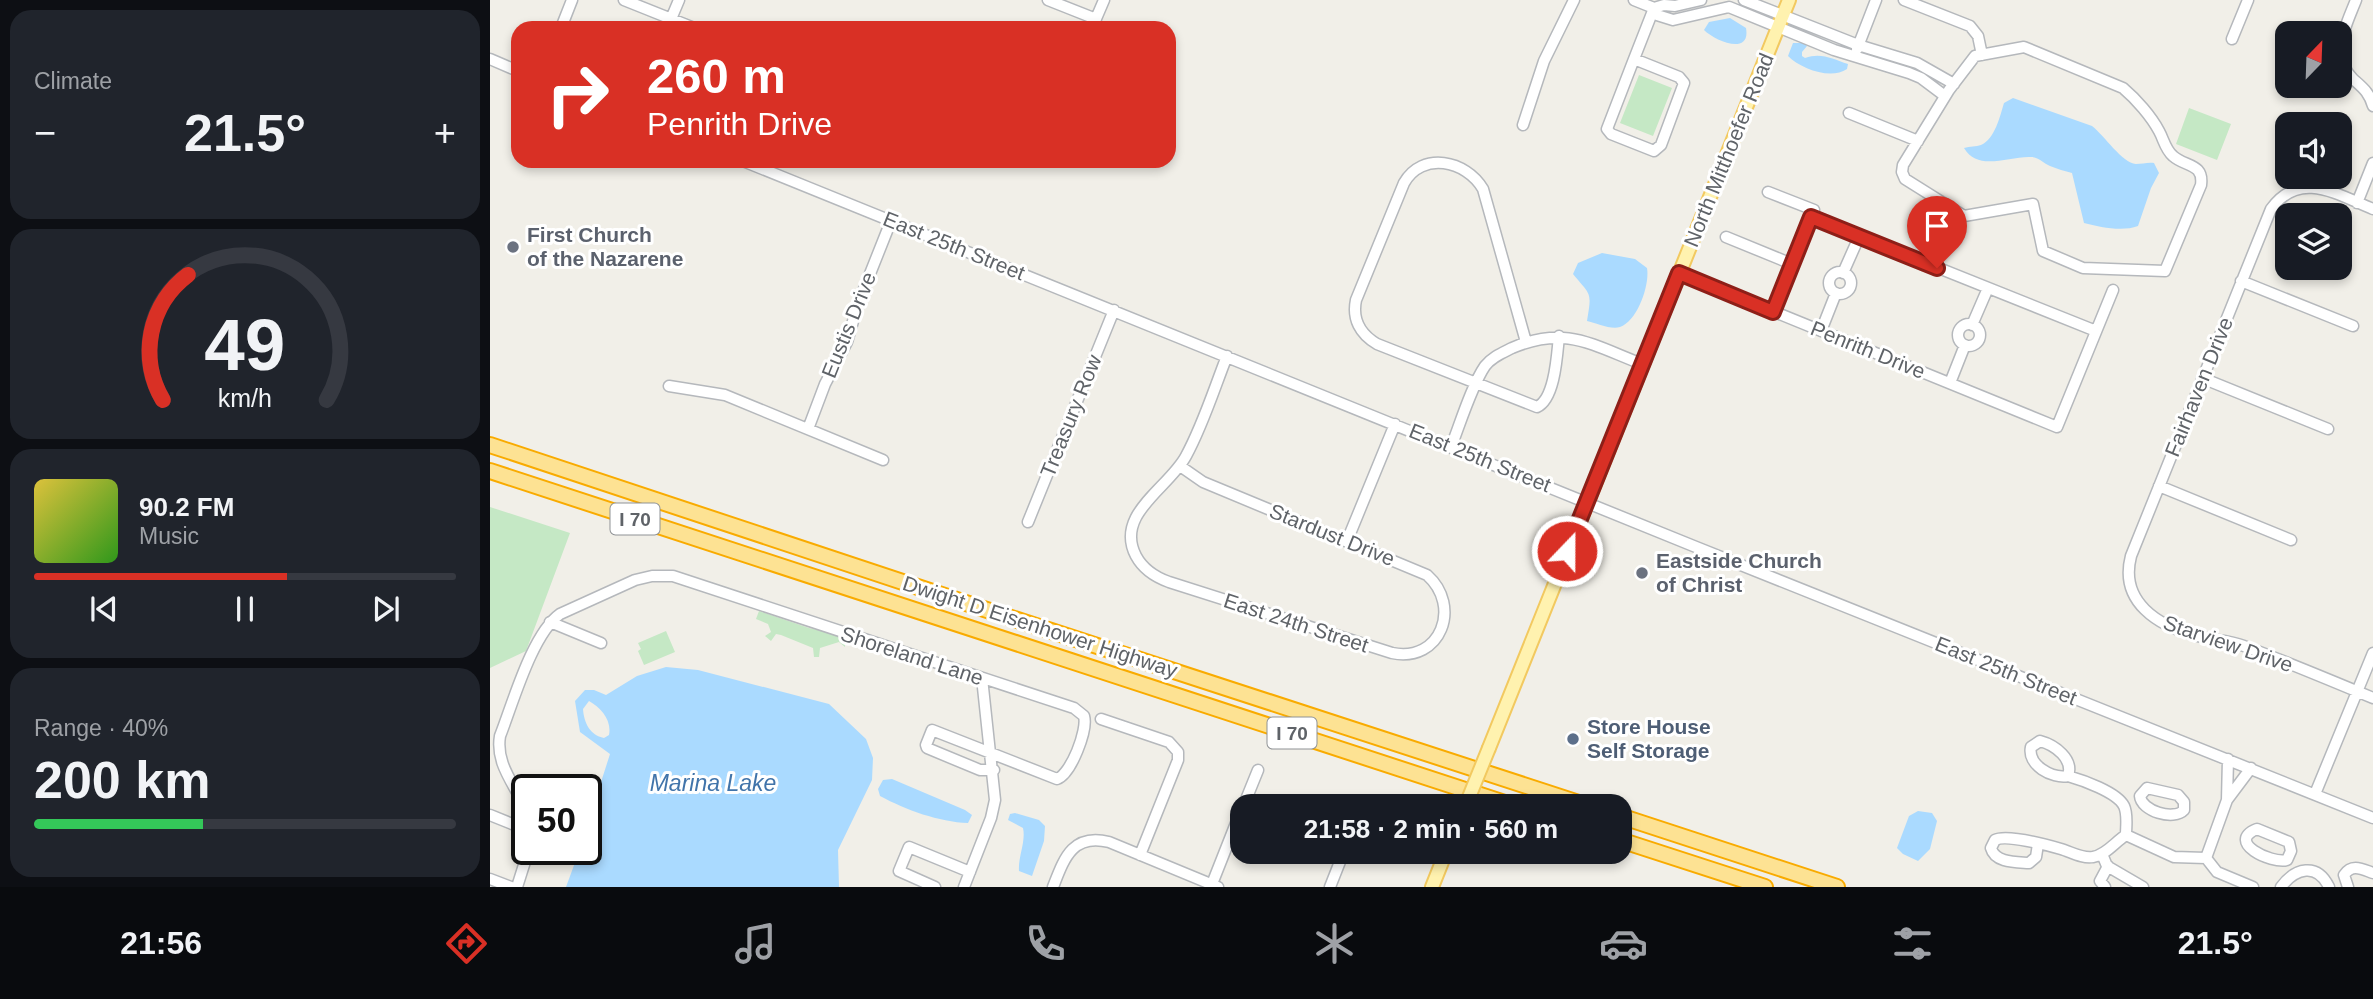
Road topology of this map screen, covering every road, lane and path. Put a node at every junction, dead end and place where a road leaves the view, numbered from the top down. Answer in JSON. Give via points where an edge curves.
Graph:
{"nodes":[{"id":1,"x":572,"y":0,"type":"edge"},
{"id":2,"x":624,"y":0,"type":"edge"},
{"id":3,"x":679,"y":0,"type":"edge"},
{"id":4,"x":1048,"y":0,"type":"edge"},
{"id":5,"x":1104,"y":0,"type":"edge"},
{"id":6,"x":1574,"y":0,"type":"edge"},
{"id":7,"x":1634,"y":0,"type":"edge"},
{"id":8,"x":1700,"y":0,"type":"edge"},
{"id":9,"x":1744,"y":0,"type":"edge"},
{"id":10,"x":1789,"y":0,"type":"edge"},
{"id":11,"x":1876,"y":0,"type":"edge"},
{"id":12,"x":1904,"y":0,"type":"edge"},
{"id":13,"x":2248,"y":0,"type":"edge"},
{"id":14,"x":2356,"y":0,"type":"edge"},
{"id":15,"x":1729,"y":4,"type":"edge"},
{"id":16,"x":1654,"y":8,"type":"junction"},
{"id":17,"x":671,"y":19,"type":"junction"},
{"id":18,"x":564,"y":21,"type":"edge"},
{"id":19,"x":676,"y":21,"type":"edge"},
{"id":20,"x":1088,"y":21,"type":"edge"},
{"id":21,"x":1095,"y":21,"type":"edge"},
{"id":22,"x":1781,"y":21,"type":"junction"},
{"id":23,"x":2232,"y":39,"type":"dead end"},
{"id":24,"x":1858,"y":45,"type":"junction"},
{"id":25,"x":1982,"y":55,"type":"junction"},
{"id":26,"x":1854,"y":56,"type":"junction"},
{"id":27,"x":1634,"y":58,"type":"junction"},
{"id":28,"x":490,"y":59,"type":"edge"},
{"id":29,"x":511,"y":68,"type":"edge"},
{"id":30,"x":1949,"y":90,"type":"junction"},
{"id":31,"x":2373,"y":106,"type":"edge"},
{"id":32,"x":1849,"y":113,"type":"dead end"},
{"id":33,"x":1523,"y":125,"type":"dead end"},
{"id":34,"x":1918,"y":141,"type":"junction"},
{"id":35,"x":2373,"y":163,"type":"edge"},
{"id":36,"x":760,"y":168,"type":"edge"},
{"id":37,"x":1768,"y":192,"type":"dead end"},
{"id":38,"x":2357,"y":203,"type":"junction"},
{"id":39,"x":2373,"y":209,"type":"edge"},
{"id":40,"x":1811,"y":217,"type":"junction"},
{"id":41,"x":891,"y":221,"type":"junction"},
{"id":42,"x":1726,"y":237,"type":"dead end"},
{"id":43,"x":1859,"y":237,"type":"junction"},
{"id":44,"x":1792,"y":264,"type":"junction"},
{"id":45,"x":1679,"y":273,"type":"junction"},
{"id":46,"x":1843,"y":273,"type":"junction"},
{"id":47,"x":2241,"y":281,"type":"junction"},
{"id":48,"x":1988,"y":288,"type":"junction"},
{"id":49,"x":2113,"y":290,"type":"dead end"},
{"id":50,"x":1836,"y":293,"type":"junction"},
{"id":51,"x":1114,"y":310,"type":"junction"},
{"id":52,"x":1773,"y":312,"type":"junction"},
{"id":53,"x":2353,"y":326,"type":"dead end"},
{"id":54,"x":1821,"y":331,"type":"junction"},
{"id":55,"x":2096,"y":331,"type":"junction"},
{"id":56,"x":1559,"y":336,"type":"junction"},
{"id":57,"x":1526,"y":342,"type":"junction"},
{"id":58,"x":1227,"y":356,"type":"junction"},
{"id":59,"x":1642,"y":364,"type":"junction"},
{"id":60,"x":2202,"y":378,"type":"junction"},
{"id":61,"x":1950,"y":383,"type":"junction"},
{"id":62,"x":1477,"y":384,"type":"junction"},
{"id":63,"x":669,"y":386,"type":"dead end"},
{"id":64,"x":1395,"y":424,"type":"junction"},
{"id":65,"x":808,"y":429,"type":"junction"},
{"id":66,"x":2328,"y":429,"type":"dead end"},
{"id":67,"x":492,"y":445,"type":"edge"},
{"id":68,"x":1451,"y":447,"type":"junction"},
{"id":69,"x":883,"y":460,"type":"dead end"},
{"id":70,"x":1180,"y":466,"type":"junction"},
{"id":71,"x":490,"y":471,"type":"edge"},
{"id":72,"x":2159,"y":486,"type":"junction"},
{"id":73,"x":1587,"y":502,"type":"junction"},
{"id":74,"x":1028,"y":522,"type":"dead end"},
{"id":75,"x":2291,"y":540,"type":"dead end"},
{"id":76,"x":1347,"y":541,"type":"junction"},
{"id":77,"x":2140,"y":607,"type":"joint"},
{"id":78,"x":550,"y":622,"type":"junction"},
{"id":79,"x":1439,"y":632,"type":"joint"},
{"id":80,"x":601,"y":643,"type":"dead end"},
{"id":81,"x":2373,"y":653,"type":"edge"},
{"id":82,"x":982,"y":678,"type":"junction"},
{"id":83,"x":2357,"y":691,"type":"junction"},
{"id":84,"x":2373,"y":698,"type":"edge"},
{"id":85,"x":1101,"y":719,"type":"dead end"},
{"id":86,"x":992,"y":754,"type":"junction"},
{"id":87,"x":2228,"y":759,"type":"junction"},
{"id":88,"x":2251,"y":768,"type":"junction"},
{"id":89,"x":993,"y":770,"type":"junction"},
{"id":90,"x":1258,"y":770,"type":"dead end"},
{"id":91,"x":2068,"y":776,"type":"dead end"},
{"id":92,"x":511,"y":781,"type":"edge"},
{"id":93,"x":1248,"y":794,"type":"edge"},
{"id":94,"x":1470,"y":794,"type":"edge"},
{"id":95,"x":1477,"y":794,"type":"edge"},
{"id":96,"x":1551,"y":794,"type":"edge"},
{"id":97,"x":2315,"y":794,"type":"junction"},
{"id":98,"x":2227,"y":800,"type":"junction"},
{"id":99,"x":2125,"y":808,"type":"junction"},
{"id":100,"x":2151,"y":809,"type":"dead end"},
{"id":101,"x":490,"y":814,"type":"edge"},
{"id":102,"x":2373,"y":818,"type":"edge"},
{"id":103,"x":1632,"y":821,"type":"edge"},
{"id":104,"x":511,"y":823,"type":"edge"},
{"id":105,"x":2126,"y":835,"type":"junction"},
{"id":106,"x":1230,"y":844,"type":"edge"},
{"id":107,"x":1632,"y":844,"type":"edge"},
{"id":108,"x":2038,"y":844,"type":"junction"},
{"id":109,"x":2102,"y":854,"type":"junction"},
{"id":110,"x":1139,"y":855,"type":"junction"},
{"id":111,"x":2206,"y":858,"type":"junction"},
{"id":112,"x":2287,"y":860,"type":"dead end"},
{"id":113,"x":1339,"y":864,"type":"edge"},
{"id":114,"x":1441,"y":864,"type":"edge"},
{"id":115,"x":524,"y":865,"type":"edge"},
{"id":116,"x":2108,"y":866,"type":"junction"},
{"id":117,"x":970,"y":872,"type":"junction"},
{"id":118,"x":2294,"y":873,"type":"junction"},
{"id":119,"x":2373,"y":873,"type":"edge"},
{"id":120,"x":490,"y":878,"type":"edge"},
{"id":121,"x":2346,"y":884,"type":"edge"},
{"id":122,"x":1215,"y":886,"type":"edge"},
{"id":123,"x":511,"y":887,"type":"edge"},
{"id":124,"x":517,"y":887,"type":"edge"},
{"id":125,"x":935,"y":887,"type":"edge"},
{"id":126,"x":964,"y":887,"type":"edge"},
{"id":127,"x":1053,"y":887,"type":"edge"},
{"id":128,"x":1329,"y":887,"type":"edge"},
{"id":129,"x":1432,"y":887,"type":"edge"},
{"id":130,"x":1765,"y":887,"type":"edge"},
{"id":131,"x":1837,"y":887,"type":"edge"},
{"id":132,"x":2105,"y":887,"type":"edge"},
{"id":133,"x":2143,"y":887,"type":"edge"},
{"id":134,"x":2253,"y":887,"type":"edge"},
{"id":135,"x":2281,"y":887,"type":"edge"},
{"id":136,"x":2329,"y":887,"type":"edge"}],
"edges":[{"from":1,"to":18,"type":"street"},
{"from":2,"to":17,"type":"street"},
{"from":3,"to":17,"type":"street"},
{"from":4,"to":20,"type":"street"},
{"from":5,"to":21,"type":"street"},
{"from":6,"to":33,"type":"street","via":[[1544,61]]},
{"from":7,"to":16,"type":"street"},
{"from":8,"to":16,"type":"street"},
{"from":9,"to":22,"type":"street"},
{"from":10,"to":22,"type":"main road","name":"North Mitthoefer Road"},
{"from":11,"to":24,"type":"street"},
{"from":12,"to":25,"type":"street","via":[[1970,26],[1978,36]]},
{"from":13,"to":23,"type":"street"},
{"from":14,"to":31,"type":"street","via":[[2340,54],[2346,70],[2367,90]]},
{"from":15,"to":16,"type":"street","via":[[1673,20],[1657,15]]},
{"from":15,"to":22,"type":"street"},
{"from":16,"to":27,"type":"street"},
{"from":17,"to":19,"type":"street"},
{"from":22,"to":24,"type":"street"},
{"from":22,"to":26,"type":"street"},
{"from":22,"to":45,"type":"main road","name":"North Mitthoefer Road"},
{"from":24,"to":26,"type":"street"},
{"from":24,"to":30,"type":"street","via":[[1917,63]]},
{"from":25,"to":30,"type":"street","via":[[1975,56]]},
{"from":25,"to":34,"type":"street","via":[[2028,48],[2123,88],[2159,130],[2171,154],[2198,169],[2202,182],[2165,271],[2083,268],[2043,251],[2033,204],[1964,216],[1903,176],[1902,168]]},
{"from":26,"to":30,"type":"street"},
{"from":27,"to":27,"type":"street","via":[[1607,129],[1654,150],[1661,145],[1685,83]]},
{"from":28,"to":29,"type":"street"},
{"from":30,"to":34,"type":"street"},
{"from":32,"to":34,"type":"street"},
{"from":35,"to":38,"type":"street"},
{"from":36,"to":41,"type":"street","name":"East 25th Street"},
{"from":37,"to":40,"type":"street","via":[[1814,210]]},
{"from":38,"to":39,"type":"street"},
{"from":38,"to":47,"type":"street","name":"Fairhaven Drive","via":[[2307,187],[2286,194],[2273,206]]},
{"from":40,"to":43,"type":"street"},
{"from":40,"to":44,"type":"street"},
{"from":41,"to":51,"type":"street","name":"East 25th Street"},
{"from":41,"to":65,"type":"street","name":"Eustis Drive","via":[[847,342]]},
{"from":42,"to":44,"type":"street"},
{"from":43,"to":46,"type":"street"},
{"from":43,"to":48,"type":"street"},
{"from":44,"to":52,"type":"street"},
{"from":45,"to":52,"type":"street","name":"Penrith Drive"},
{"from":45,"to":59,"type":"main road","name":"North Mitthoefer Road"},
{"from":46,"to":50,"type":"street","via":[[1850,281],[1849,288]]},
{"from":46,"to":50,"type":"street","via":[[1829,279]]},
{"from":47,"to":53,"type":"street"},
{"from":47,"to":60,"type":"street","name":"Fairhaven Drive"},
{"from":48,"to":55,"type":"street"},
{"from":48,"to":61,"type":"street","via":[[1972,325],[1980,338],[1965,345]]},
{"from":49,"to":55,"type":"street"},
{"from":50,"to":54,"type":"street"},
{"from":51,"to":58,"type":"street","name":"East 25th Street"},
{"from":51,"to":74,"type":"street","name":"Treasury Row"},
{"from":52,"to":54,"type":"street","name":"Penrith Drive"},
{"from":54,"to":61,"type":"street","name":"Penrith Drive"},
{"from":55,"to":61,"type":"street","name":"Penrith Drive","via":[[2057,427]]},
{"from":56,"to":57,"type":"street"},
{"from":56,"to":59,"type":"street"},
{"from":56,"to":62,"type":"street","via":[[1553,380],[1540,407]]},
{"from":57,"to":62,"type":"street","via":[[1491,360]]},
{"from":57,"to":62,"type":"street","via":[[1483,188],[1475,177],[1458,168],[1424,164],[1404,183],[1356,300],[1356,321],[1377,344]]},
{"from":58,"to":64,"type":"street","name":"East 25th Street"},
{"from":58,"to":70,"type":"street"},
{"from":59,"to":73,"type":"main road","name":"North Mitthoefer Road"},
{"from":60,"to":66,"type":"street"},
{"from":60,"to":72,"type":"street","name":"Fairhaven Drive"},
{"from":62,"to":68,"type":"street"},
{"from":63,"to":65,"type":"street","via":[[725,395]]},
{"from":64,"to":68,"type":"street","name":"East 25th Street"},
{"from":64,"to":76,"type":"street"},
{"from":65,"to":69,"type":"street"},
{"from":67,"to":96,"type":"highway","name":"Dwight D Eisenhower Highway","number":"I 70"},
{"from":68,"to":73,"type":"street","name":"East 25th Street"},
{"from":70,"to":76,"type":"street","name":"Stardust Drive","via":[[1203,482]]},
{"from":70,"to":79,"type":"street","name":"East 24th Street","via":[[1132,525],[1133,551],[1148,571],[1169,582],[1392,653],[1420,651]]},
{"from":71,"to":95,"type":"highway","name":"Dwight D Eisenhower Highway","number":"I 70"},
{"from":72,"to":75,"type":"street"},
{"from":72,"to":77,"type":"street","name":"Fairhaven Drive","via":[[2129,560],[2130,587]]},
{"from":73,"to":87,"type":"street","name":"East 25th Street"},
{"from":73,"to":94,"type":"main road","name":"North Mitthoefer Road","bridge":true},
{"from":76,"to":79,"type":"street","name":"Stardust Drive","via":[[1420,571],[1435,582],[1445,609]]},
{"from":77,"to":83,"type":"street","name":"Starview Drive","via":[[2194,636],[2239,644]]},
{"from":78,"to":80,"type":"street"},
{"from":78,"to":82,"type":"street","name":"Shoreland Lane","via":[[635,580],[673,576]]},
{"from":78,"to":92,"type":"street","via":[[538,640],[499,740],[502,766]]},
{"from":81,"to":83,"type":"street"},
{"from":82,"to":86,"type":"street"},
{"from":82,"to":86,"type":"street","name":"Shoreland Lane","via":[[1074,708],[1084,716],[1085,728],[1061,778],[1053,779]]},
{"from":83,"to":84,"type":"street","name":"Starview Drive"},
{"from":83,"to":97,"type":"street"},
{"from":85,"to":110,"type":"street","via":[[1170,742],[1178,752]]},
{"from":86,"to":89,"type":"street"},
{"from":86,"to":89,"type":"street","via":[[933,729],[926,745],[980,770]]},
{"from":87,"to":88,"type":"street","name":"East 25th Street"},
{"from":87,"to":98,"type":"street"},
{"from":88,"to":97,"type":"street","name":"East 25th Street"},
{"from":88,"to":98,"type":"street"},
{"from":89,"to":117,"type":"street","via":[[994,809]]},
{"from":90,"to":93,"type":"street"},
{"from":91,"to":99,"type":"street","via":[[2110,794]]},
{"from":97,"to":102,"type":"street","name":"East 25th Street"},
{"from":98,"to":111,"type":"street"},
{"from":99,"to":100,"type":"street"},
{"from":99,"to":105,"type":"street"},
{"from":101,"to":104,"type":"street"},
{"from":103,"to":131,"type":"highway"},
{"from":105,"to":109,"type":"street"},
{"from":105,"to":111,"type":"street","via":[[2174,858]]},
{"from":106,"to":122,"type":"street"},
{"from":107,"to":130,"type":"highway"},
{"from":108,"to":108,"type":"street","via":[[1999,838],[1991,848],[1998,858],[2029,863],[2036,857]]},
{"from":108,"to":109,"type":"street","via":[[2087,857]]},
{"from":109,"to":116,"type":"street"},
{"from":110,"to":122,"type":"street"},
{"from":110,"to":127,"type":"street","via":[[1101,840],[1077,845],[1065,858]]},
{"from":111,"to":134,"type":"street","via":[[2213,870]]},
{"from":112,"to":118,"type":"street"},
{"from":113,"to":128,"type":"street"},
{"from":114,"to":129,"type":"main road"},
{"from":115,"to":124,"type":"street"},
{"from":116,"to":132,"type":"street","via":[[2100,881]]},
{"from":116,"to":133,"type":"street"},
{"from":117,"to":125,"type":"street","via":[[908,848],[899,871]]},
{"from":117,"to":126,"type":"street"},
{"from":118,"to":135,"type":"street"},
{"from":118,"to":136,"type":"street","via":[[2311,871]]},
{"from":119,"to":121,"type":"street","via":[[2351,868],[2345,874]]},
{"from":120,"to":123,"type":"street"},
{"from":121,"to":136,"type":"street"}]}
